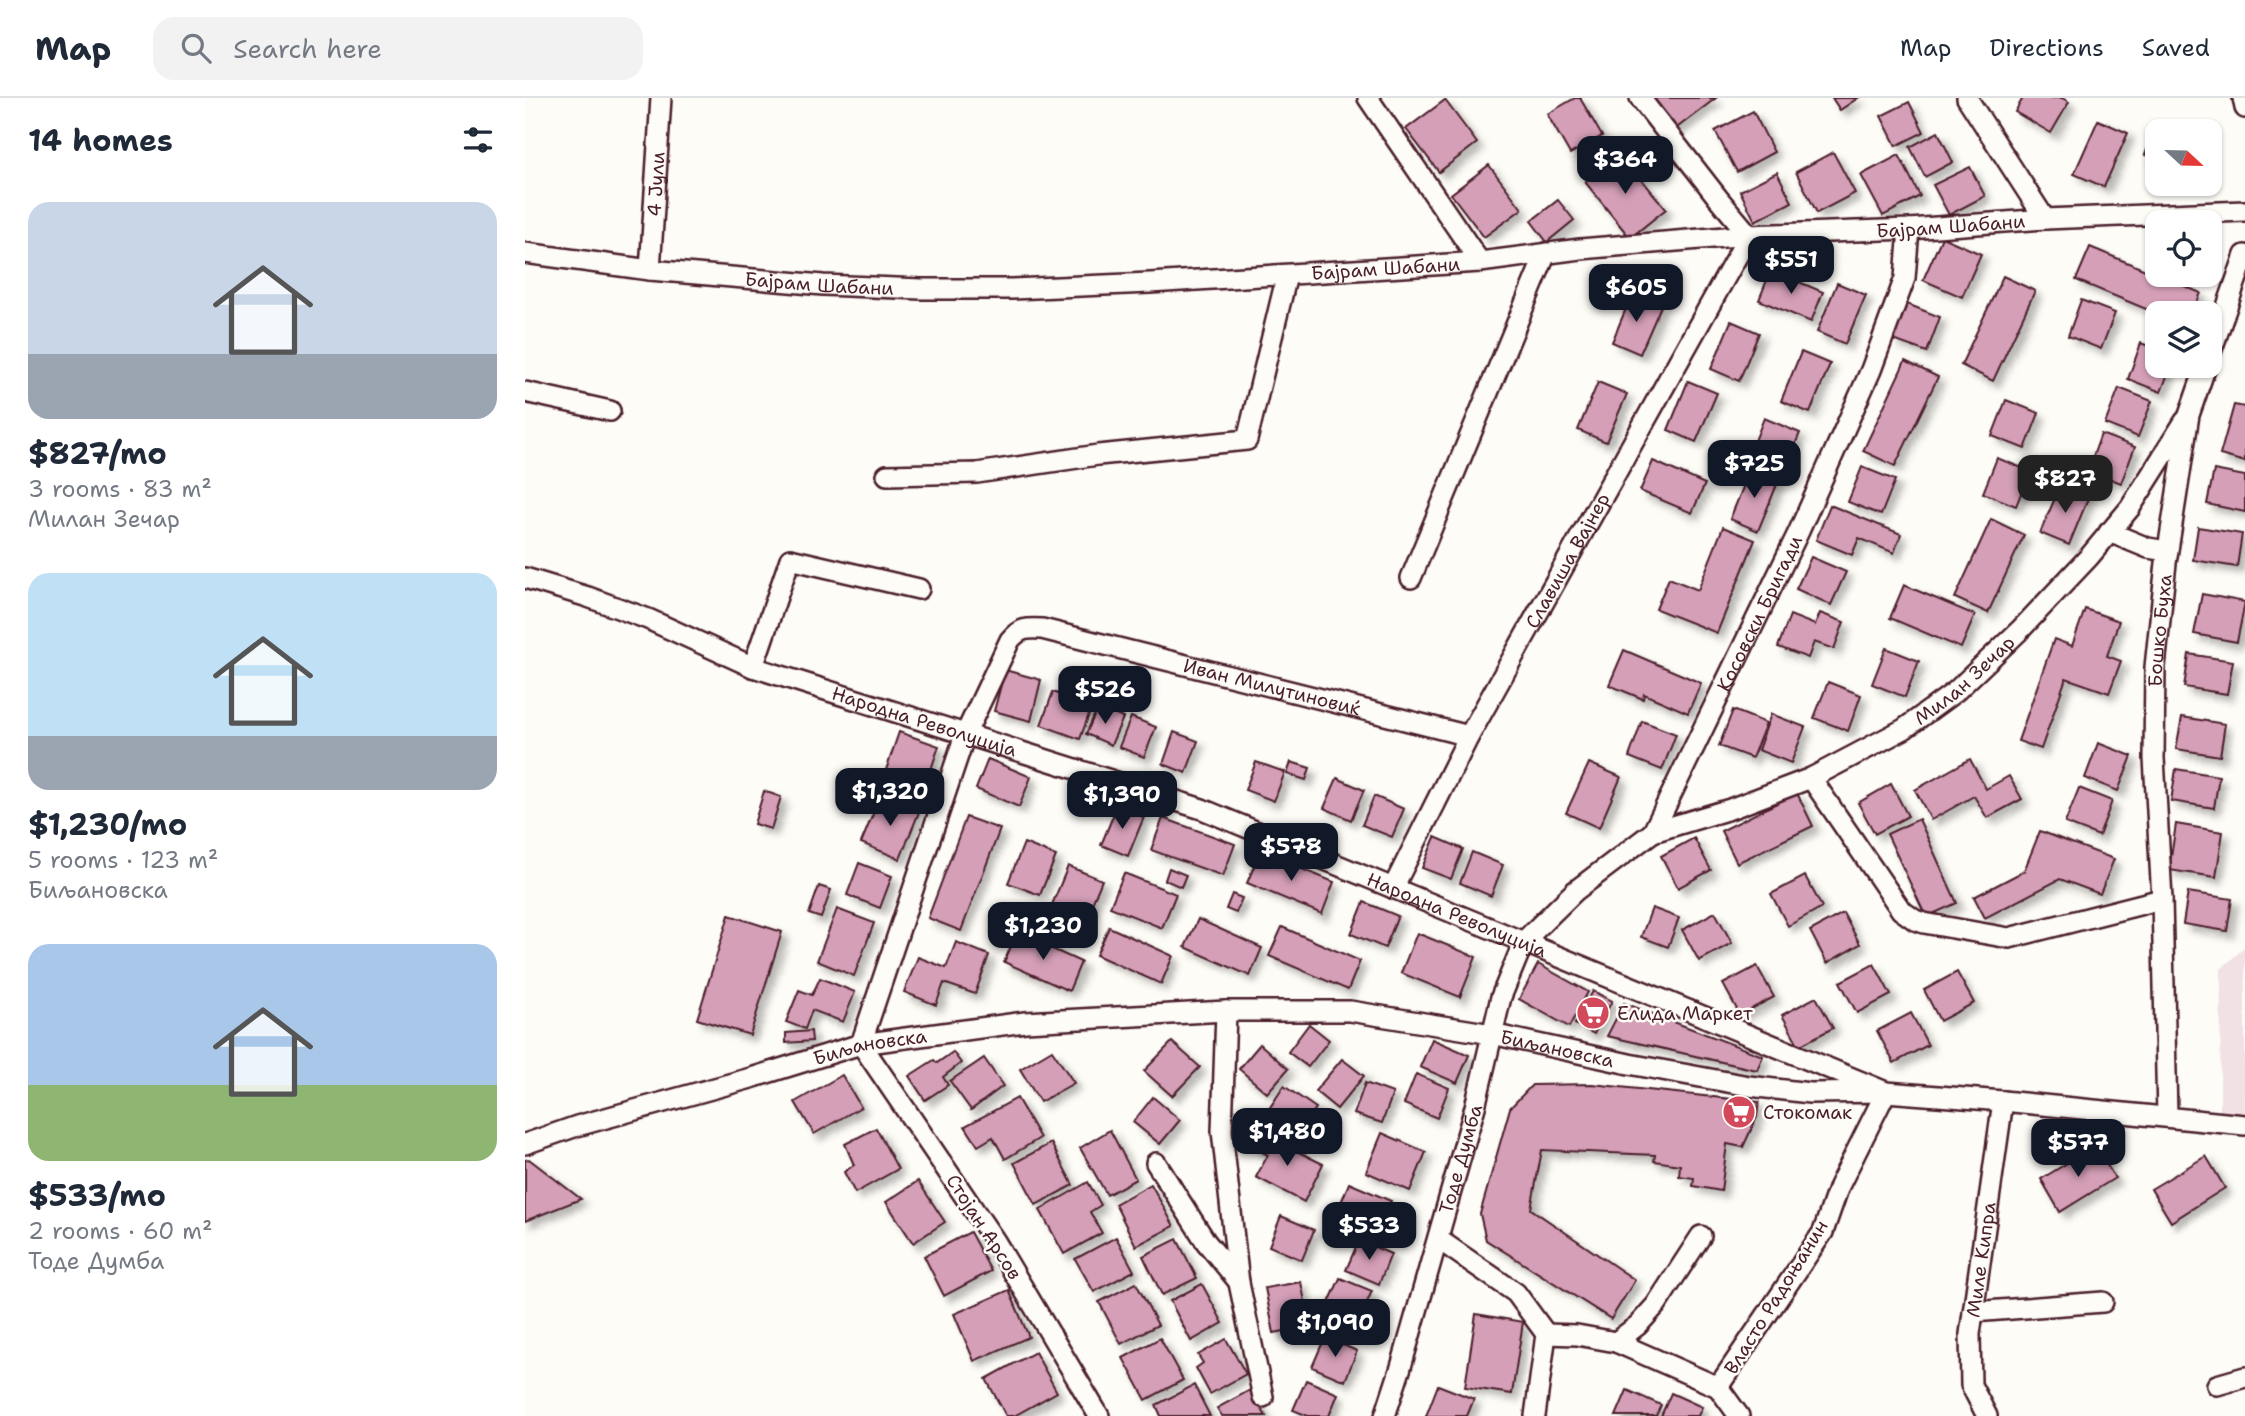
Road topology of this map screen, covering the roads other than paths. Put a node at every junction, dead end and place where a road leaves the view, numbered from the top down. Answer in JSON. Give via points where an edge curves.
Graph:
{"nodes":[{"id":1,"x":661,"y":98,"type":"edge"},
{"id":2,"x":1368,"y":98,"type":"edge"},
{"id":3,"x":1640,"y":98,"type":"edge"},
{"id":4,"x":1968,"y":98,"type":"edge"},
{"id":5,"x":2243,"y":98,"type":"edge"},
{"id":6,"x":2245,"y":108,"type":"edge"},
{"id":7,"x":2245,"y":211,"type":"edge"},
{"id":8,"x":2045,"y":219,"type":"junction"},
{"id":9,"x":1909,"y":229,"type":"junction"},
{"id":10,"x":1749,"y":235,"type":"junction"},
{"id":11,"x":525,"y":253,"type":"edge"},
{"id":12,"x":1546,"y":253,"type":"junction"},
{"id":13,"x":2245,"y":255,"type":"edge"},
{"id":14,"x":1480,"y":262,"type":"junction"},
{"id":15,"x":650,"y":270,"type":"junction"},
{"id":16,"x":1287,"y":275,"type":"junction"},
{"id":17,"x":2222,"y":321,"type":"edge"},
{"id":18,"x":2202,"y":378,"type":"edge"},
{"id":19,"x":525,"y":392,"type":"edge"},
{"id":20,"x":610,"y":411,"type":"dead end"},
{"id":21,"x":2189,"y":415,"type":"junction"},
{"id":22,"x":887,"y":475,"type":"dead end"},
{"id":23,"x":2109,"y":533,"type":"junction"},
{"id":24,"x":2167,"y":551,"type":"junction"},
{"id":25,"x":525,"y":578,"type":"edge"},
{"id":26,"x":1411,"y":578,"type":"dead end"},
{"id":27,"x":919,"y":589,"type":"dead end"},
{"id":28,"x":753,"y":667,"type":"junction"},
{"id":29,"x":965,"y":735,"type":"junction"},
{"id":30,"x":1469,"y":736,"type":"junction"},
{"id":31,"x":1811,"y":778,"type":"junction"},
{"id":32,"x":1653,"y":832,"type":"junction"},
{"id":33,"x":1393,"y":888,"type":"junction"},
{"id":34,"x":2162,"y":899,"type":"junction"},
{"id":35,"x":1524,"y":941,"type":"junction"},
{"id":36,"x":1226,"y":1011,"type":"junction"},
{"id":37,"x":1492,"y":1034,"type":"junction"},
{"id":38,"x":861,"y":1044,"type":"junction"},
{"id":39,"x":1886,"y":1092,"type":"junction"},
{"id":40,"x":2003,"y":1101,"type":"junction"},
{"id":41,"x":2167,"y":1116,"type":"junction"},
{"id":42,"x":2245,"y":1125,"type":"edge"},
{"id":43,"x":525,"y":1144,"type":"edge"},
{"id":44,"x":1156,"y":1163,"type":"dead end"},
{"id":45,"x":1701,"y":1236,"type":"dead end"},
{"id":46,"x":1439,"y":1239,"type":"junction"},
{"id":47,"x":1239,"y":1283,"type":"junction"},
{"id":48,"x":2103,"y":1302,"type":"dead end"},
{"id":49,"x":1973,"y":1312,"type":"junction"},
{"id":50,"x":1546,"y":1334,"type":"junction"},
{"id":51,"x":1616,"y":1342,"type":"junction"},
{"id":52,"x":2245,"y":1377,"type":"edge"},
{"id":53,"x":2217,"y":1385,"type":"dead end"},
{"id":54,"x":1718,"y":1387,"type":"junction"},
{"id":55,"x":1263,"y":1397,"type":"dead end"},
{"id":56,"x":1099,"y":1416,"type":"edge"},
{"id":57,"x":1385,"y":1416,"type":"edge"},
{"id":58,"x":1535,"y":1416,"type":"edge"},
{"id":59,"x":1739,"y":1416,"type":"edge"},
{"id":60,"x":1987,"y":1416,"type":"edge"}],
"edges":[{"from":1,"to":15,"type":"street","name":"4 Јули"},
{"from":2,"to":14,"type":"street"},
{"from":3,"to":10,"type":"street"},
{"from":4,"to":8,"type":"street"},
{"from":5,"to":6,"type":"street"},
{"from":7,"to":8,"type":"street","name":"Бајрам Шабани"},
{"from":8,"to":9,"type":"street","name":"Бајрам Шабани"},
{"from":9,"to":10,"type":"street","name":"Бајрам Шабани"},
{"from":9,"to":32,"type":"street","name":"Косовски Бригади","via":[[1905,278],[1871,370],[1799,531]]},
{"from":10,"to":12,"type":"street","name":"Бајрам Шабани"},
{"from":10,"to":30,"type":"street","name":"Славиша Вајнер"},
{"from":11,"to":15,"type":"street","name":"Бајрам Шабани"},
{"from":12,"to":14,"type":"street","name":"Бајрам Шабани"},
{"from":12,"to":26,"type":"street"},
{"from":13,"to":17,"type":"street"},
{"from":14,"to":16,"type":"street","name":"Бајрам Шабани"},
{"from":15,"to":16,"type":"street","name":"Бајрам Шабани","via":[[921,289]]},
{"from":16,"to":22,"type":"street","via":[[1247,440],[1098,454],[978,473]]},
{"from":18,"to":21,"type":"street","name":"Бошко Буха"},
{"from":19,"to":20,"type":"street"},
{"from":21,"to":23,"type":"street","name":"Милан Зечар"},
{"from":21,"to":24,"type":"street","name":"Бошко Буха"},
{"from":23,"to":24,"type":"street"},
{"from":23,"to":31,"type":"street","name":"Милан Зечар","via":[[2020,631],[1955,691],[1904,729]]},
{"from":24,"to":34,"type":"street","name":"Бошко Буха","via":[[2154,719]]},
{"from":25,"to":28,"type":"street","name":"Народна Револуција","via":[[648,619]]},
{"from":27,"to":28,"type":"street","via":[[790,559]]},
{"from":28,"to":29,"type":"street","name":"Народна Револуција"},
{"from":29,"to":30,"type":"street","name":"Иван Милутиновиќ","via":[[1010,640],[1026,628]]},
{"from":29,"to":33,"type":"street","name":"Народна Револуција","via":[[1202,809]]},
{"from":29,"to":38,"type":"street","name":"Иван Милутиновиќ"},
{"from":30,"to":33,"type":"street","name":"Славиша Вајнер"},
{"from":31,"to":32,"type":"street","name":"Милан Зечар"},
{"from":31,"to":34,"type":"street","via":[[1901,910],[1915,920],[2008,938]]},
{"from":32,"to":35,"type":"street","name":"Косовски Бригади","via":[[1575,891]]},
{"from":33,"to":35,"type":"street","name":"Народна Револуција"},
{"from":34,"to":41,"type":"street","name":"Бошко Буха"},
{"from":35,"to":37,"type":"street","name":"Тоде Думба"},
{"from":35,"to":39,"type":"street","name":"Народна Револуција"},
{"from":36,"to":37,"type":"street","name":"Биљановска","via":[[1350,1011]]},
{"from":36,"to":38,"type":"street","name":"Биљановска","via":[[1025,1022]]},
{"from":36,"to":47,"type":"street","via":[[1222,1131]]},
{"from":37,"to":39,"type":"street","name":"Биљановска","via":[[1749,1086],[1810,1093]]},
{"from":37,"to":46,"type":"street","name":"Тоде Думба"},
{"from":38,"to":43,"type":"street","name":"Биљановска"},
{"from":38,"to":56,"type":"street","name":"Стојан Арсов","via":[[995,1241]]},
{"from":39,"to":40,"type":"street","name":"Народна Револуција"},
{"from":39,"to":54,"type":"street","name":"Власто Радоњанин","via":[[1839,1185],[1822,1232]]},
{"from":40,"to":41,"type":"street","name":"Народна Револуција"},
{"from":40,"to":49,"type":"street","name":"Миле Кипра"},
{"from":41,"to":42,"type":"street","name":"Народна Револуција"},
{"from":44,"to":47,"type":"street","via":[[1206,1242]]},
{"from":45,"to":51,"type":"street","via":[[1656,1305]]},
{"from":46,"to":50,"type":"street","via":[[1516,1293]]},
{"from":46,"to":57,"type":"street","name":"Тоде Думба"},
{"from":47,"to":55,"type":"street"},
{"from":48,"to":49,"type":"street"},
{"from":49,"to":60,"type":"street","name":"Миле Кипра","via":[[1971,1385]]},
{"from":50,"to":51,"type":"street","name":"Власто Радоњанин"},
{"from":50,"to":58,"type":"street"},
{"from":51,"to":54,"type":"street","name":"Власто Радоњанин"},
{"from":52,"to":53,"type":"street"},
{"from":54,"to":59,"type":"street","name":"Власто Радоњанин"}]}
